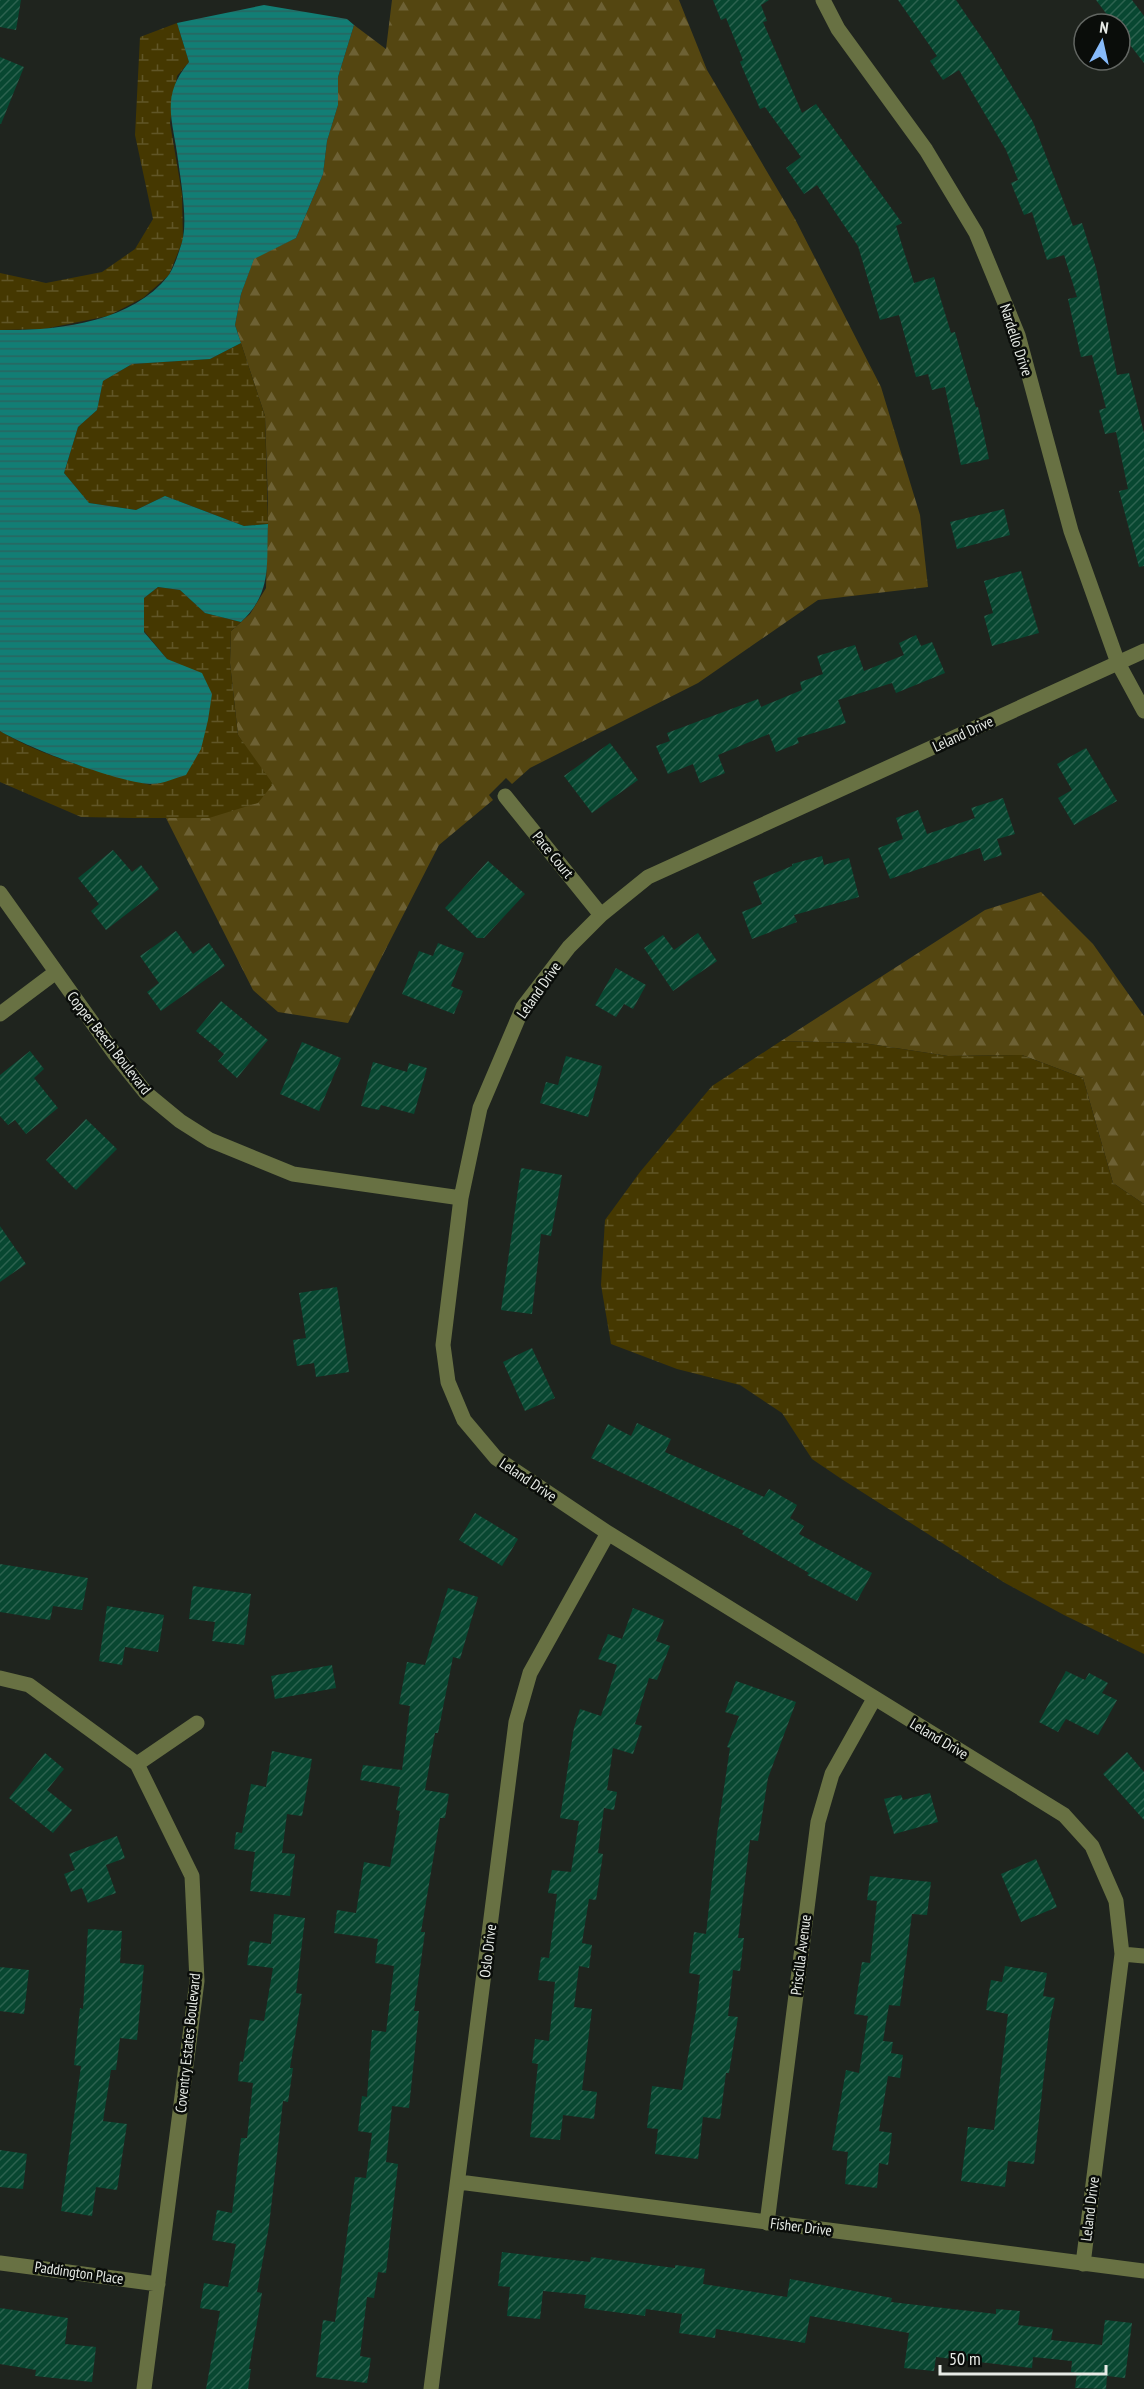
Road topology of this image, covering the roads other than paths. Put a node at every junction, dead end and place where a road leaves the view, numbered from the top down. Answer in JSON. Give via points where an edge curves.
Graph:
{"nodes":[{"id":1,"x":823,"y":0,"type":"edge"},
{"id":2,"x":1144,"y":651,"type":"edge"},
{"id":3,"x":1118,"y":663,"type":"junction"},
{"id":4,"x":1144,"y":711,"type":"edge"},
{"id":5,"x":506,"y":796,"type":"dead end"},
{"id":6,"x":0,"y":893,"type":"edge"},
{"id":7,"x":601,"y":915,"type":"junction"},
{"id":8,"x":56,"y":972,"type":"junction"},
{"id":9,"x":0,"y":1014,"type":"edge"},
{"id":10,"x":461,"y":1198,"type":"junction"},
{"id":11,"x":608,"y":1533,"type":"junction"},
{"id":12,"x":0,"y":1678,"type":"edge"},
{"id":13,"x":874,"y":1700,"type":"junction"},
{"id":14,"x":197,"y":1723,"type":"dead end"},
{"id":15,"x":137,"y":1764,"type":"junction"},
{"id":16,"x":1122,"y":1954,"type":"junction"},
{"id":17,"x":1144,"y":1956,"type":"edge"},
{"id":18,"x":459,"y":2182,"type":"junction"},
{"id":19,"x":767,"y":2223,"type":"junction"},
{"id":20,"x":0,"y":2262,"type":"edge"},
{"id":21,"x":1083,"y":2264,"type":"junction"},
{"id":22,"x":1144,"y":2271,"type":"edge"},
{"id":23,"x":158,"y":2284,"type":"junction"},
{"id":24,"x":144,"y":2389,"type":"edge"},
{"id":25,"x":431,"y":2389,"type":"edge"}],
"edges":[{"from":1,"to":3,"type":"street","name":"Nardello Drive","via":[[838,30],[926,150],[976,233],[1018,335],[1071,531]]},
{"from":2,"to":3,"type":"street","name":"Leland Drive"},
{"from":3,"to":4,"type":"street","name":"Nardello Drive"},
{"from":3,"to":7,"type":"street","name":"Leland Drive","via":[[648,878]]},
{"from":5,"to":7,"type":"street","name":"Pace Court"},
{"from":6,"to":8,"type":"street","name":"Copper Beech Boulevard"},
{"from":7,"to":10,"type":"street","name":"Leland Drive","via":[[569,947],[523,1007],[480,1108]]},
{"from":8,"to":9,"type":"street"},
{"from":8,"to":10,"type":"street","name":"Copper Beech Boulevard","via":[[146,1093],[210,1140],[293,1174]]},
{"from":10,"to":11,"type":"street","name":"Leland Drive","via":[[443,1345],[448,1382],[464,1420],[496,1458]]},
{"from":11,"to":13,"type":"street","name":"Leland Drive"},
{"from":11,"to":18,"type":"street","name":"Oslo Drive","via":[[530,1673],[516,1722]]},
{"from":12,"to":15,"type":"street","name":"Coventry Estates Boulevard","via":[[29,1685]]},
{"from":13,"to":16,"type":"street","name":"Leland Drive","via":[[1064,1815],[1092,1846],[1116,1901]]},
{"from":13,"to":19,"type":"street","name":"Priscilla Avenue","via":[[832,1774],[818,1822]]},
{"from":14,"to":15,"type":"street"},
{"from":15,"to":23,"type":"street","name":"Coventry Estates Boulevard","via":[[192,1876],[197,1981]]},
{"from":16,"to":17,"type":"street"},
{"from":16,"to":21,"type":"street","name":"Leland Drive"},
{"from":18,"to":19,"type":"street","name":"Fisher Drive"},
{"from":18,"to":25,"type":"street","name":"Oslo Drive"},
{"from":19,"to":21,"type":"street","name":"Fisher Drive"},
{"from":20,"to":23,"type":"street","name":"Paddington Place"},
{"from":21,"to":22,"type":"street","name":"Fisher Drive"},
{"from":23,"to":24,"type":"street","name":"Coventry Estates Boulevard"}]}
